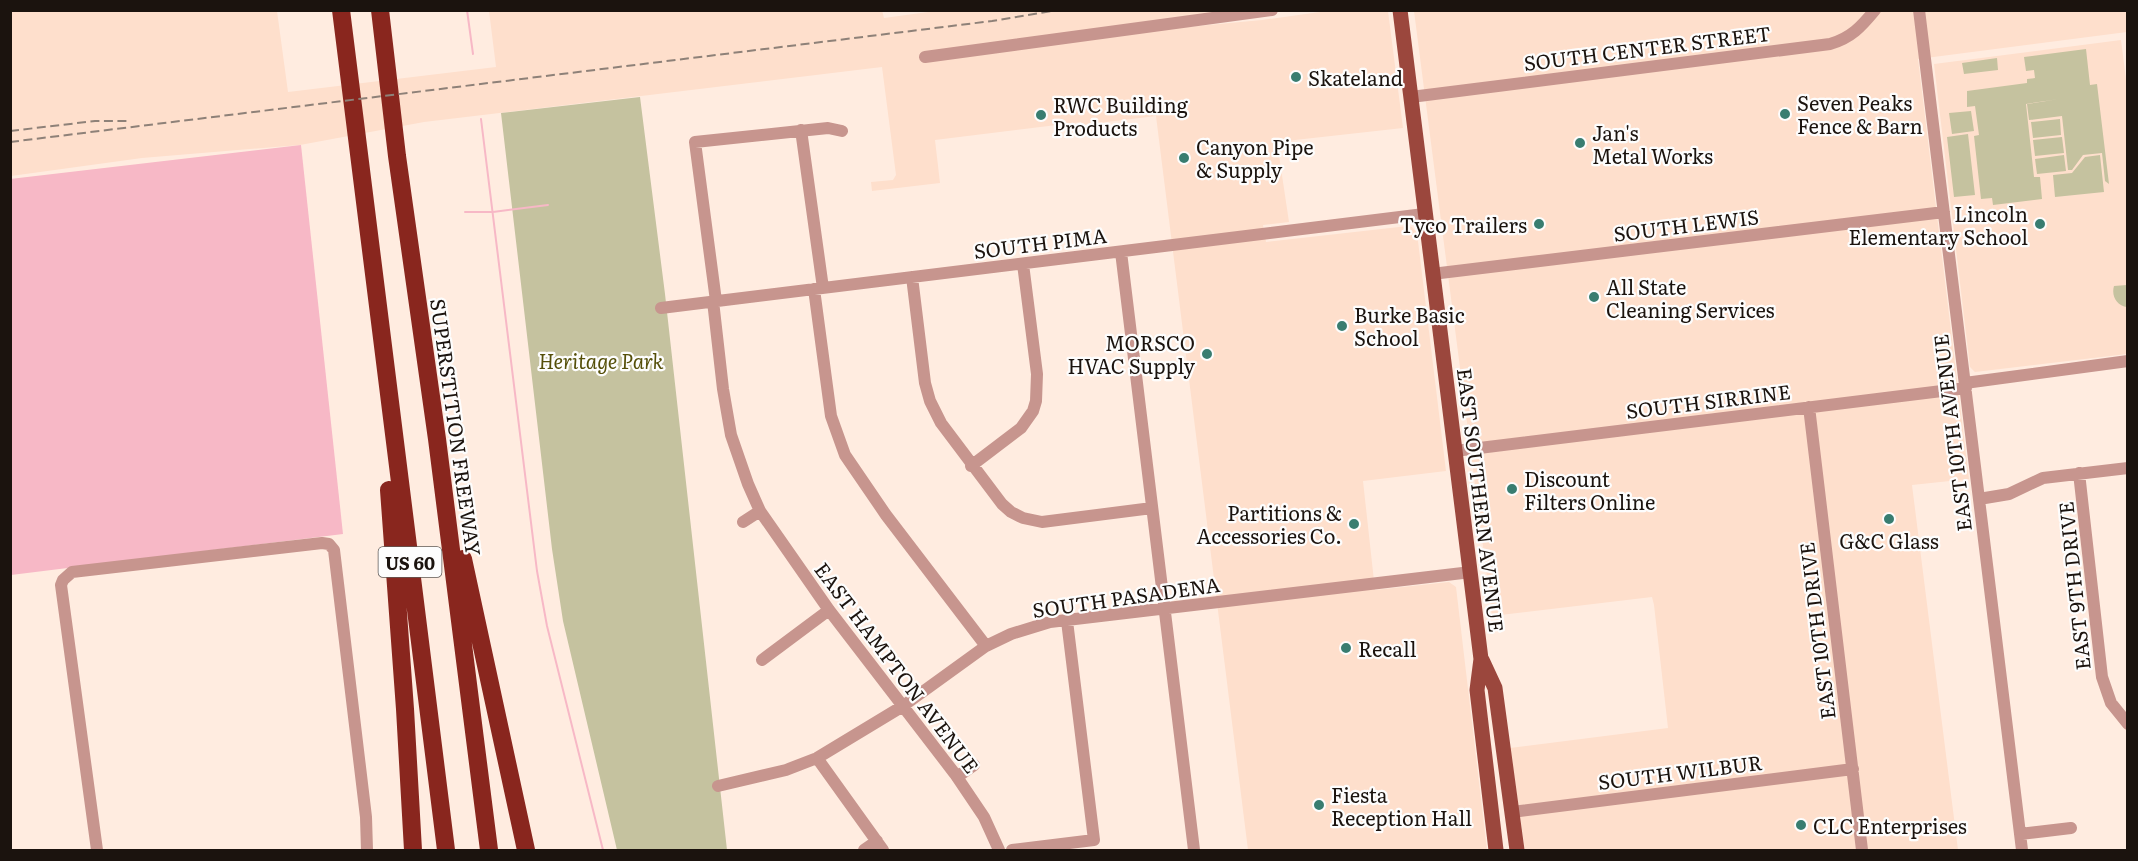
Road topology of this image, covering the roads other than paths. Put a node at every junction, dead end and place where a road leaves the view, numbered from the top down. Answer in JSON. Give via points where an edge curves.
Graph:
{"nodes":[{"id":1,"x":340,"y":10,"type":"edge"},
{"id":2,"x":381,"y":10,"type":"edge"},
{"id":3,"x":1272,"y":10,"type":"edge"},
{"id":4,"x":1400,"y":10,"type":"edge"},
{"id":5,"x":1875,"y":10,"type":"edge"},
{"id":6,"x":1919,"y":10,"type":"edge"},
{"id":7,"x":925,"y":57,"type":"dead end"},
{"id":8,"x":1411,"y":97,"type":"junction"},
{"id":9,"x":801,"y":130,"type":"junction"},
{"id":10,"x":842,"y":131,"type":"dead end"},
{"id":11,"x":1944,"y":212,"type":"junction"},
{"id":12,"x":1424,"y":214,"type":"junction"},
{"id":13,"x":1121,"y":252,"type":"junction"},
{"id":14,"x":1023,"y":264,"type":"junction"},
{"id":15,"x":374,"y":273,"type":"junction"},
{"id":16,"x":1432,"y":274,"type":"junction"},
{"id":17,"x":912,"y":277,"type":"junction"},
{"id":18,"x":819,"y":288,"type":"junction"},
{"id":19,"x":714,"y":301,"type":"junction"},
{"id":20,"x":661,"y":308,"type":"dead end"},
{"id":21,"x":2127,"y":361,"type":"edge"},
{"id":22,"x":1965,"y":385,"type":"junction"},
{"id":23,"x":1809,"y":408,"type":"junction"},
{"id":24,"x":437,"y":439,"type":"junction"},
{"id":25,"x":1455,"y":452,"type":"junction"},
{"id":26,"x":972,"y":466,"type":"junction"},
{"id":27,"x":2127,"y":468,"type":"edge"},
{"id":28,"x":2079,"y":473,"type":"junction"},
{"id":29,"x":1979,"y":499,"type":"junction"},
{"id":30,"x":1152,"y":508,"type":"junction"},
{"id":31,"x":760,"y":511,"type":"junction"},
{"id":32,"x":744,"y":522,"type":"dead end"},
{"id":33,"x":1471,"y":572,"type":"junction"},
{"id":34,"x":1166,"y":609,"type":"junction"},
{"id":35,"x":829,"y":610,"type":"junction"},
{"id":36,"x":1066,"y":621,"type":"junction"},
{"id":37,"x":986,"y":646,"type":"junction"},
{"id":38,"x":1481,"y":659,"type":"junction"},
{"id":39,"x":762,"y":660,"type":"dead end"},
{"id":40,"x":903,"y":706,"type":"junction"},
{"id":41,"x":2121,"y":722,"type":"edge"},
{"id":42,"x":1482,"y":735,"type":"junction"},
{"id":43,"x":817,"y":758,"type":"junction"},
{"id":44,"x":974,"y":765,"type":"dead end"},
{"id":45,"x":1853,"y":769,"type":"junction"},
{"id":46,"x":957,"y":777,"type":"junction"},
{"id":47,"x":718,"y":786,"type":"dead end"},
{"id":48,"x":1512,"y":812,"type":"junction"},
{"id":49,"x":2072,"y":828,"type":"dead end"},
{"id":50,"x":2020,"y":834,"type":"junction"},
{"id":51,"x":880,"y":846,"type":"edge"},
{"id":52,"x":97,"y":850,"type":"edge"},
{"id":53,"x":367,"y":850,"type":"edge"},
{"id":54,"x":413,"y":850,"type":"edge"},
{"id":55,"x":446,"y":850,"type":"edge"},
{"id":56,"x":489,"y":850,"type":"edge"},
{"id":57,"x":525,"y":850,"type":"edge"},
{"id":58,"x":864,"y":850,"type":"edge"},
{"id":59,"x":999,"y":850,"type":"edge"},
{"id":60,"x":1012,"y":850,"type":"edge"},
{"id":61,"x":1194,"y":850,"type":"edge"},
{"id":62,"x":1496,"y":850,"type":"edge"},
{"id":63,"x":1517,"y":850,"type":"edge"},
{"id":64,"x":1863,"y":850,"type":"edge"},
{"id":65,"x":2022,"y":850,"type":"edge"}],
"edges":[{"from":1,"to":15,"type":"highway","number":"US 60"},
{"from":2,"to":24,"type":"highway","name":"SUPERSTITION FREEWAY","number":"US 60"},
{"from":3,"to":7,"type":"street"},
{"from":4,"to":8,"type":"main road","name":"EAST SOUTHERN AVENUE"},
{"from":5,"to":8,"type":"street","name":"SOUTH CENTER STREET","via":[[1854,34],[1830,44]]},
{"from":6,"to":11,"type":"street","name":"EAST 10TH AVENUE"},
{"from":8,"to":12,"type":"main road","name":"EAST SOUTHERN AVENUE"},
{"from":9,"to":10,"type":"street"},
{"from":9,"to":18,"type":"street"},
{"from":9,"to":19,"type":"street","name":"EAST HAMPTON AVENUE","via":[[695,142]]},
{"from":11,"to":16,"type":"street","name":"SOUTH LEWIS"},
{"from":11,"to":22,"type":"street","name":"EAST 10TH AVENUE"},
{"from":12,"to":13,"type":"street","name":"SOUTH PIMA"},
{"from":12,"to":16,"type":"main road","name":"EAST SOUTHERN AVENUE"},
{"from":13,"to":14,"type":"street","name":"SOUTH PIMA"},
{"from":13,"to":30,"type":"street"},
{"from":14,"to":17,"type":"street","name":"SOUTH PIMA"},
{"from":14,"to":26,"type":"street","via":[[1037,374],[1036,401],[1020,428]]},
{"from":15,"to":54,"type":"highway"},
{"from":15,"to":55,"type":"highway","number":"US 60"},
{"from":16,"to":25,"type":"main road","name":"EAST SOUTHERN AVENUE"},
{"from":17,"to":18,"type":"street","name":"SOUTH PIMA"},
{"from":17,"to":26,"type":"street","via":[[930,401]]},
{"from":18,"to":19,"type":"street","name":"SOUTH PIMA"},
{"from":18,"to":37,"type":"street","via":[[829,405],[845,454],[886,515]]},
{"from":19,"to":20,"type":"street","name":"SOUTH PIMA"},
{"from":19,"to":31,"type":"street","name":"EAST HAMPTON AVENUE","via":[[731,435]]},
{"from":21,"to":22,"type":"street","name":"SOUTH SIRRINE"},
{"from":22,"to":23,"type":"street","name":"SOUTH SIRRINE"},
{"from":22,"to":29,"type":"street","name":"EAST 10TH AVENUE"},
{"from":23,"to":25,"type":"street","name":"SOUTH SIRRINE"},
{"from":23,"to":45,"type":"street","name":"EAST 10TH DRIVE"},
{"from":24,"to":56,"type":"highway","name":"SUPERSTITION FREEWAY","number":"US 60"},
{"from":24,"to":57,"type":"highway"},
{"from":25,"to":33,"type":"main road","name":"EAST SOUTHERN AVENUE"},
{"from":26,"to":30,"type":"street","via":[[1011,513],[1031,521]]},
{"from":27,"to":28,"type":"street"},
{"from":28,"to":29,"type":"street","via":[[2043,478],[2009,494]]},
{"from":28,"to":41,"type":"street","name":"EAST 9TH DRIVE","via":[[2102,677]]},
{"from":29,"to":50,"type":"street","name":"EAST 10TH AVENUE"},
{"from":30,"to":34,"type":"street"},
{"from":31,"to":32,"type":"street"},
{"from":31,"to":35,"type":"street","name":"EAST HAMPTON AVENUE"},
{"from":33,"to":34,"type":"street","name":"SOUTH PASADENA"},
{"from":33,"to":38,"type":"main road","name":"EAST SOUTHERN AVENUE"},
{"from":34,"to":36,"type":"street","name":"SOUTH PASADENA"},
{"from":34,"to":61,"type":"street"},
{"from":35,"to":39,"type":"street"},
{"from":35,"to":40,"type":"street","name":"EAST HAMPTON AVENUE"},
{"from":36,"to":37,"type":"street","name":"SOUTH PASADENA","via":[[1031,627]]},
{"from":36,"to":60,"type":"street","via":[[1094,840]]},
{"from":37,"to":40,"type":"street","name":"SOUTH PASADENA"},
{"from":38,"to":42,"type":"main road","name":"EAST SOUTHERN AVENUE","via":[[1477,690]]},
{"from":38,"to":48,"type":"main road","name":"EAST SOUTHERN AVENUE","via":[[1495,688]]},
{"from":40,"to":43,"type":"street","name":"SOUTH PASADENA"},
{"from":40,"to":46,"type":"street","name":"EAST HAMPTON AVENUE"},
{"from":42,"to":48,"type":"main road","via":[[1489,745],[1498,800],[1501,807]]},
{"from":42,"to":62,"type":"main road","name":"EAST SOUTHERN AVENUE"},
{"from":43,"to":47,"type":"street","name":"SOUTH PASADENA","via":[[786,770]]},
{"from":43,"to":51,"type":"street"},
{"from":44,"to":46,"type":"street"},
{"from":45,"to":48,"type":"street","name":"SOUTH WILBUR"},
{"from":45,"to":64,"type":"street","name":"EAST 10TH DRIVE"},
{"from":46,"to":59,"type":"street","name":"EAST HAMPTON AVENUE","via":[[984,817]]},
{"from":48,"to":63,"type":"main road","name":"EAST SOUTHERN AVENUE"},
{"from":49,"to":50,"type":"street"},
{"from":50,"to":65,"type":"street","name":"EAST 10TH AVENUE"},
{"from":51,"to":58,"type":"street"},
{"from":52,"to":53,"type":"street","via":[[63,580],[72,572],[322,543],[334,550],[336,561]]}]}
